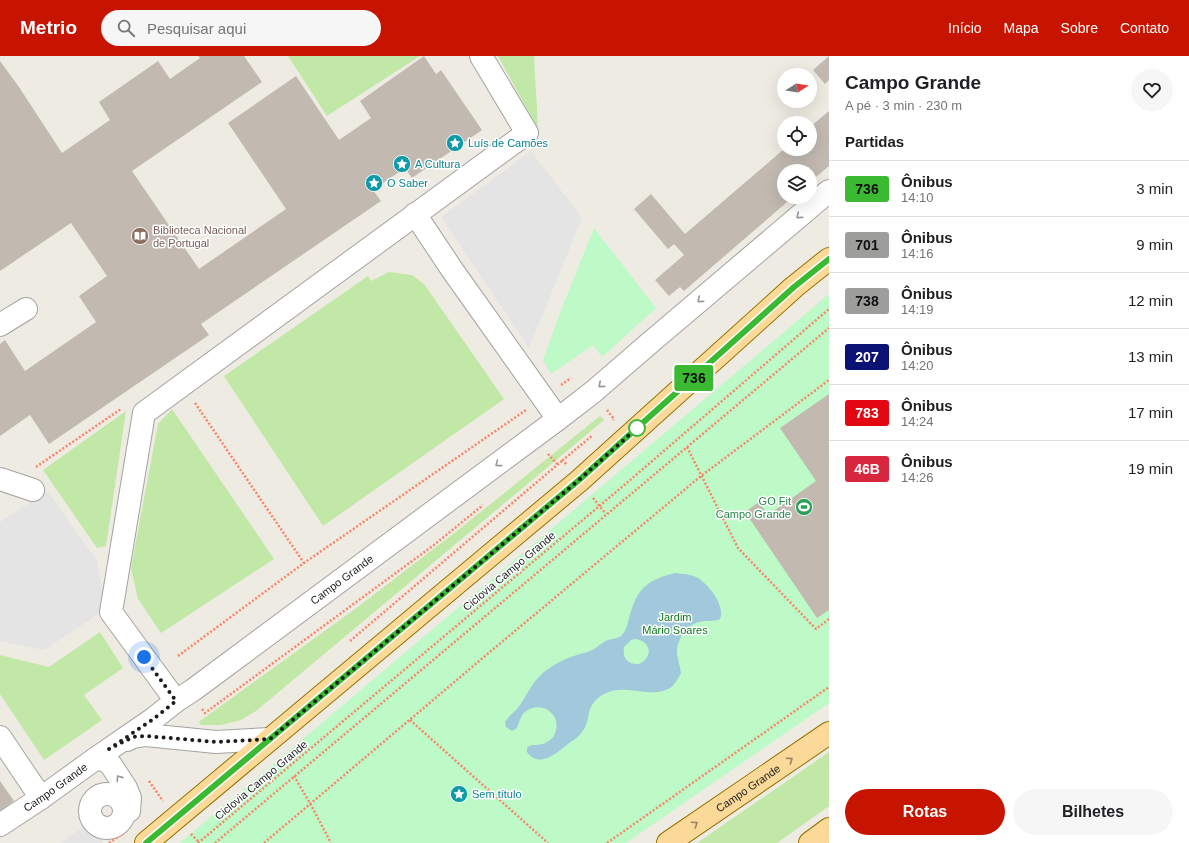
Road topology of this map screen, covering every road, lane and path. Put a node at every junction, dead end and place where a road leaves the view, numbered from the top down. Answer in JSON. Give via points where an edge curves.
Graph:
{"nodes":[{"id":1,"x":481,"y":56,"type":"edge"},
{"id":2,"x":829,"y":191,"type":"edge"},
{"id":3,"x":415,"y":214,"type":"junction"},
{"id":4,"x":829,"y":259,"type":"edge"},
{"id":5,"x":26,"y":309,"type":"dead end"},
{"id":6,"x":829,"y":309,"type":"edge"},
{"id":7,"x":0,"y":326,"type":"edge"},
{"id":8,"x":829,"y":328,"type":"edge"},
{"id":9,"x":829,"y":380,"type":"edge"},
{"id":10,"x":197,"y":406,"type":"dead end"},
{"id":11,"x":122,"y":408,"type":"dead end"},
{"id":12,"x":558,"y":419,"type":"junction"},
{"id":13,"x":686,"y":447,"type":"junction"},
{"id":14,"x":547,"y":453,"type":"dead end"},
{"id":15,"x":563,"y":460,"type":"dead end"},
{"id":16,"x":557,"y":464,"type":"junction"},
{"id":17,"x":701,"y":476,"type":"junction"},
{"id":18,"x":6,"y":481,"type":"edge"},
{"id":19,"x":33,"y":490,"type":"dead end"},
{"id":20,"x":304,"y":563,"type":"dead end"},
{"id":21,"x":829,"y":619,"type":"edge"},
{"id":22,"x":345,"y":645,"type":"dead end"},
{"id":23,"x":829,"y":688,"type":"edge"},
{"id":24,"x":176,"y":701,"type":"junction"},
{"id":25,"x":410,"y":720,"type":"junction"},
{"id":26,"x":829,"y":733,"type":"edge"},
{"id":27,"x":0,"y":737,"type":"edge"},
{"id":28,"x":270,"y":739,"type":"junction"},
{"id":29,"x":102,"y":754,"type":"junction"},
{"id":30,"x":294,"y":776,"type":"junction"},
{"id":31,"x":41,"y":798,"type":"junction"},
{"id":32,"x":311,"y":805,"type":"junction"},
{"id":33,"x":118,"y":824,"type":"dead end"},
{"id":34,"x":0,"y":825,"type":"edge"},
{"id":35,"x":829,"y":829,"type":"edge"},
{"id":36,"x":146,"y":843,"type":"edge"},
{"id":37,"x":198,"y":843,"type":"edge"},
{"id":38,"x":214,"y":843,"type":"edge"},
{"id":39,"x":264,"y":843,"type":"edge"},
{"id":40,"x":331,"y":843,"type":"edge"},
{"id":41,"x":548,"y":843,"type":"edge"},
{"id":42,"x":607,"y":843,"type":"edge"},
{"id":43,"x":668,"y":843,"type":"edge"},
{"id":44,"x":810,"y":843,"type":"edge"}],
"edges":[{"from":1,"to":3,"type":"street","via":[[527,133]]},
{"from":2,"to":12,"type":"street","name":"Campo Grande","one_way":true},
{"from":3,"to":12,"type":"street"},
{"from":3,"to":24,"type":"street","via":[[144,413],[111,612]]},
{"from":4,"to":28,"type":"main road","via":[[794,287],[579,480]]},
{"from":5,"to":7,"type":"street"},
{"from":6,"to":37,"type":"path","name":"Ciclovia Campo Grande","via":[[622,487]]},
{"from":8,"to":13,"type":"path"},
{"from":9,"to":17,"type":"path"},
{"from":10,"to":20,"type":"path"},
{"from":11,"to":18,"type":"path"},
{"from":12,"to":24,"type":"street","name":"Campo Grande","one_way":true},
{"from":13,"to":17,"type":"path"},
{"from":13,"to":30,"type":"path"},
{"from":14,"to":16,"type":"path"},
{"from":15,"to":16,"type":"path"},
{"from":16,"to":22,"type":"path"},
{"from":17,"to":21,"type":"path","via":[[738,548],[816,629]]},
{"from":17,"to":25,"type":"path"},
{"from":18,"to":19,"type":"street"},
{"from":23,"to":42,"type":"path"},
{"from":24,"to":29,"type":"street","name":"Campo Grande"},
{"from":25,"to":32,"type":"path"},
{"from":25,"to":41,"type":"path"},
{"from":43,"to":26,"type":"main road","name":"Campo Grande","one_way":true},
{"from":27,"to":31,"type":"street"},
{"from":28,"to":29,"type":"street","name":"Campo Grande","via":[[216,742],[133,737]]},
{"from":28,"to":36,"type":"main road"},
{"from":29,"to":31,"type":"street","name":"Campo Grande"},
{"from":33,"to":29,"type":"street","one_way":true,"via":[[130,810],[130,798]]},
{"from":30,"to":32,"type":"path"},
{"from":30,"to":38,"type":"path"},
{"from":31,"to":34,"type":"street","name":"Campo Grande"},
{"from":32,"to":39,"type":"path"},
{"from":32,"to":40,"type":"path"},
{"from":35,"to":44,"type":"main road"}]}
